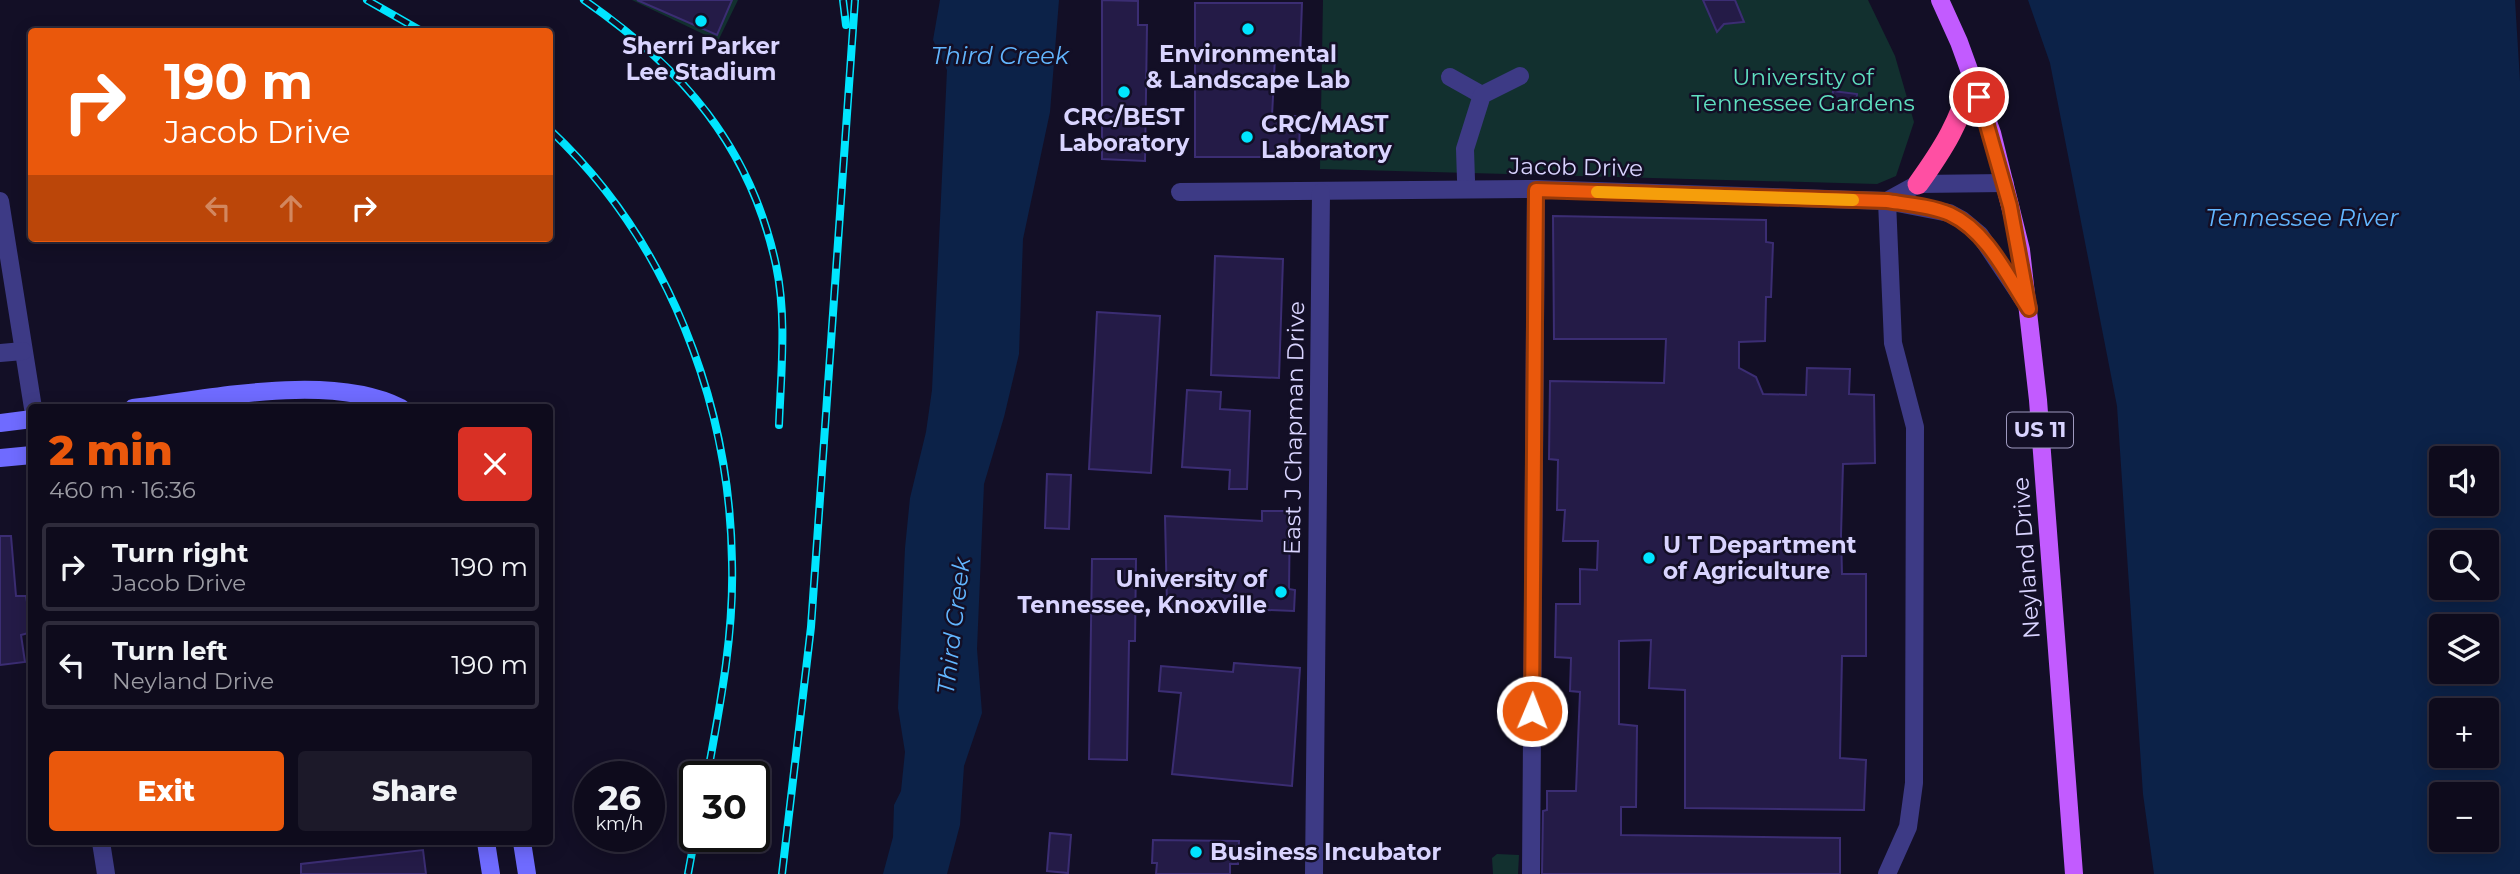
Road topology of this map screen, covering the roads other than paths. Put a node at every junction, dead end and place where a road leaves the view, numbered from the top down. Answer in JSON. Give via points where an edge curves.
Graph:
{"nodes":[{"id":1,"x":1940,"y":0,"type":"edge"},
{"id":2,"x":1520,"y":76,"type":"dead end"},
{"id":3,"x":1450,"y":77,"type":"dead end"},
{"id":4,"x":1973,"y":78,"type":"junction"},
{"id":5,"x":1482,"y":95,"type":"junction"},
{"id":6,"x":1466,"y":180,"type":"dead end"},
{"id":7,"x":2005,"y":183,"type":"junction"},
{"id":8,"x":1918,"y":184,"type":"junction"},
{"id":9,"x":1536,"y":190,"type":"junction"},
{"id":10,"x":1180,"y":192,"type":"dead end"},
{"id":11,"x":1321,"y":192,"type":"junction"},
{"id":12,"x":0,"y":201,"type":"edge"},
{"id":13,"x":1887,"y":201,"type":"junction"},
{"id":14,"x":2029,"y":309,"type":"junction"},
{"id":15,"x":23,"y":351,"type":"junction"},
{"id":16,"x":0,"y":353,"type":"edge"},
{"id":17,"x":32,"y":404,"type":"edge"},
{"id":18,"x":168,"y":404,"type":"edge"},
{"id":19,"x":394,"y":404,"type":"edge"},
{"id":20,"x":28,"y":420,"type":"edge"},
{"id":21,"x":0,"y":423,"type":"edge"},
{"id":22,"x":28,"y":455,"type":"edge"},
{"id":23,"x":0,"y":458,"type":"edge"},
{"id":24,"x":101,"y":845,"type":"edge"},
{"id":25,"x":486,"y":845,"type":"edge"},
{"id":26,"x":522,"y":845,"type":"edge"},
{"id":27,"x":106,"y":874,"type":"edge"},
{"id":28,"x":491,"y":874,"type":"edge"},
{"id":29,"x":527,"y":874,"type":"edge"},
{"id":30,"x":1314,"y":874,"type":"edge"},
{"id":31,"x":1531,"y":874,"type":"edge"},
{"id":32,"x":1887,"y":874,"type":"edge"},
{"id":33,"x":2074,"y":874,"type":"edge"}],
"edges":[{"from":1,"to":4,"type":"main road","name":"Neyland Drive","number":"US 11"},
{"from":2,"to":5,"type":"street"},
{"from":3,"to":5,"type":"street"},
{"from":4,"to":7,"type":"main road","name":"Neyland Drive","number":"US 11"},
{"from":4,"to":8,"type":"highway","via":[[1959,122]]},
{"from":5,"to":6,"type":"street","via":[[1465,149]]},
{"from":7,"to":8,"type":"street"},
{"from":7,"to":14,"type":"main road","name":"Neyland Drive","number":"US 11"},
{"from":8,"to":13,"type":"street"},
{"from":9,"to":11,"type":"street","name":"Jacob Drive"},
{"from":9,"to":13,"type":"street","name":"Jacob Drive"},
{"from":9,"to":31,"type":"street"},
{"from":10,"to":11,"type":"street","name":"Jacob Drive"},
{"from":11,"to":30,"type":"street","name":"East J Chapman Drive"},
{"from":12,"to":15,"type":"street"},
{"from":13,"to":14,"type":"street","name":"Jacob Drive","via":[[1962,220],[1980,236]]},
{"from":13,"to":32,"type":"street","via":[[1893,343],[1914,418],[1915,443],[1913,794],[1908,827]]},
{"from":14,"to":33,"type":"main road","name":"Neyland Drive","number":"US 11"},
{"from":15,"to":16,"type":"street"},
{"from":15,"to":17,"type":"street"},
{"from":18,"to":19,"type":"street","via":[[312,388],[383,398]]},
{"from":20,"to":21,"type":"street"},
{"from":22,"to":23,"type":"street"},
{"from":24,"to":27,"type":"street"},
{"from":25,"to":28,"type":"street"},
{"from":26,"to":29,"type":"street"}]}
